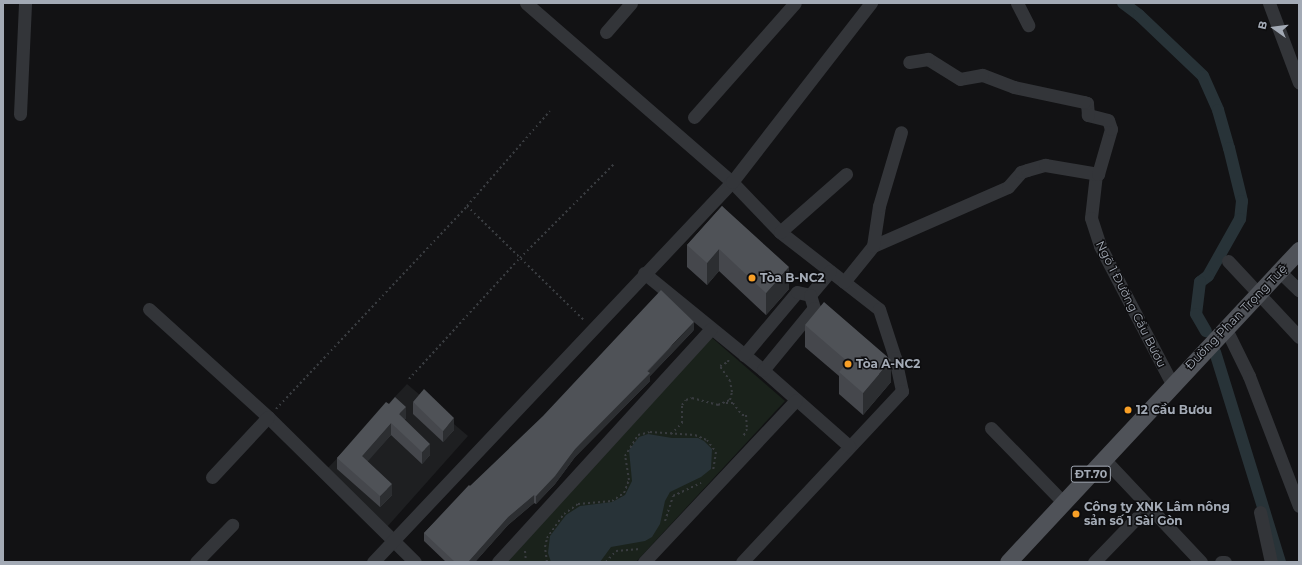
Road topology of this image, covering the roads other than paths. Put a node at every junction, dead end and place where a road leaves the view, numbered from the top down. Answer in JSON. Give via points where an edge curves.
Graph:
{"nodes":[{"id":1,"x":25,"y":3,"type":"edge"},
{"id":2,"x":526,"y":3,"type":"edge"},
{"id":3,"x":631,"y":3,"type":"edge"},
{"id":4,"x":795,"y":3,"type":"edge"},
{"id":5,"x":1017,"y":3,"type":"edge"},
{"id":6,"x":1269,"y":3,"type":"edge"},
{"id":7,"x":863,"y":6,"type":"edge"},
{"id":8,"x":1028,"y":25,"type":"dead end"},
{"id":9,"x":606,"y":32,"type":"dead end"},
{"id":10,"x":909,"y":62,"type":"dead end"},
{"id":11,"x":1299,"y":83,"type":"edge"},
{"id":12,"x":20,"y":114,"type":"dead end"},
{"id":13,"x":694,"y":117,"type":"dead end"},
{"id":14,"x":901,"y":132,"type":"dead end"},
{"id":15,"x":846,"y":174,"type":"dead end"},
{"id":16,"x":1096,"y":174,"type":"junction"},
{"id":17,"x":732,"y":182,"type":"junction"},
{"id":18,"x":780,"y":232,"type":"junction"},
{"id":19,"x":873,"y":246,"type":"junction"},
{"id":20,"x":1299,"y":250,"type":"edge"},
{"id":21,"x":1228,"y":261,"type":"dead end"},
{"id":22,"x":830,"y":270,"type":"junction"},
{"id":23,"x":1279,"y":271,"type":"junction"},
{"id":24,"x":644,"y":272,"type":"junction"},
{"id":25,"x":844,"y":282,"type":"junction"},
{"id":26,"x":1299,"y":290,"type":"edge"},
{"id":27,"x":1259,"y":293,"type":"junction"},
{"id":28,"x":810,"y":295,"type":"junction"},
{"id":29,"x":150,"y":309,"type":"dead end"},
{"id":30,"x":1225,"y":327,"type":"junction"},
{"id":31,"x":710,"y":329,"type":"junction"},
{"id":32,"x":1299,"y":337,"type":"edge"},
{"id":33,"x":744,"y":354,"type":"junction"},
{"id":34,"x":763,"y":370,"type":"junction"},
{"id":35,"x":1172,"y":384,"type":"junction"},
{"id":36,"x":796,"y":400,"type":"junction"},
{"id":37,"x":268,"y":417,"type":"junction"},
{"id":38,"x":991,"y":428,"type":"dead end"},
{"id":39,"x":849,"y":446,"type":"junction"},
{"id":40,"x":1105,"y":460,"type":"junction"},
{"id":41,"x":212,"y":477,"type":"dead end"},
{"id":42,"x":1298,"y":500,"type":"edge"},
{"id":43,"x":1064,"y":503,"type":"junction"},
{"id":44,"x":1148,"y":506,"type":"junction"},
{"id":45,"x":1260,"y":512,"type":"dead end"},
{"id":46,"x":232,"y":525,"type":"dead end"},
{"id":47,"x":393,"y":540,"type":"junction"},
{"id":48,"x":203,"y":560,"type":"edge"},
{"id":49,"x":373,"y":562,"type":"edge"},
{"id":50,"x":416,"y":562,"type":"edge"},
{"id":51,"x":498,"y":562,"type":"edge"},
{"id":52,"x":644,"y":562,"type":"edge"},
{"id":53,"x":742,"y":562,"type":"edge"},
{"id":54,"x":1008,"y":562,"type":"edge"},
{"id":55,"x":1094,"y":562,"type":"edge"},
{"id":56,"x":1201,"y":562,"type":"edge"},
{"id":57,"x":1221,"y":562,"type":"edge"},
{"id":58,"x":1225,"y":562,"type":"edge"},
{"id":59,"x":1271,"y":562,"type":"edge"}],
"edges":[{"from":1,"to":12,"type":"street"},
{"from":2,"to":17,"type":"street"},
{"from":3,"to":9,"type":"street"},
{"from":4,"to":13,"type":"street"},
{"from":5,"to":8,"type":"street"},
{"from":6,"to":11,"type":"street"},
{"from":7,"to":17,"type":"street"},
{"from":10,"to":16,"type":"street","name":"Ngõ 1 Đường Cầu Bươu","via":[[928,59],[960,79],[982,74],[1014,87],[1087,103],[1090,117],[1108,120],[1111,125],[1100,171]]},
{"from":14,"to":19,"type":"street","via":[[879,206]]},
{"from":15,"to":18,"type":"street"},
{"from":16,"to":19,"type":"street","via":[[1045,165],[1020,172],[1008,187]]},
{"from":16,"to":35,"type":"street","name":"Ngõ 1 Đường Cầu Bươu","via":[[1091,218],[1100,246]]},
{"from":17,"to":18,"type":"street"},
{"from":17,"to":24,"type":"street"},
{"from":18,"to":22,"type":"street"},
{"from":19,"to":25,"type":"street"},
{"from":20,"to":23,"type":"main road","name":"Đường Phan Trọng Tuệ","number":"ĐT.70"},
{"from":21,"to":27,"type":"street"},
{"from":22,"to":25,"type":"street"},
{"from":22,"to":28,"type":"street"},
{"from":23,"to":26,"type":"street"},
{"from":23,"to":27,"type":"main road","name":"Đường Phan Trọng Tuệ","number":"ĐT.70"},
{"from":24,"to":31,"type":"street"},
{"from":24,"to":47,"type":"street"},
{"from":25,"to":39,"type":"street","via":[[880,309],[902,391]]},
{"from":27,"to":30,"type":"main road","name":"Đường Phan Trọng Tuệ","number":"ĐT.70"},
{"from":27,"to":32,"type":"street"},
{"from":28,"to":33,"type":"street","via":[[797,292]]},
{"from":28,"to":34,"type":"street","via":[[814,308]]},
{"from":29,"to":37,"type":"street"},
{"from":30,"to":35,"type":"main road","name":"Đường Phan Trọng Tuệ","number":"ĐT.70"},
{"from":30,"to":42,"type":"street","via":[[1249,376]]},
{"from":31,"to":33,"type":"street"},
{"from":31,"to":51,"type":"street"},
{"from":33,"to":34,"type":"street"},
{"from":34,"to":36,"type":"street"},
{"from":35,"to":40,"type":"main road","number":"ĐT.70"},
{"from":36,"to":39,"type":"street"},
{"from":36,"to":52,"type":"street"},
{"from":37,"to":41,"type":"street"},
{"from":37,"to":47,"type":"street"},
{"from":38,"to":43,"type":"street"},
{"from":39,"to":53,"type":"street"},
{"from":40,"to":43,"type":"main road","number":"ĐT.70"},
{"from":40,"to":44,"type":"street"},
{"from":43,"to":54,"type":"main road","number":"ĐT.70"},
{"from":44,"to":55,"type":"street"},
{"from":44,"to":56,"type":"street"},
{"from":45,"to":59,"type":"street"},
{"from":46,"to":48,"type":"street"},
{"from":47,"to":49,"type":"street"},
{"from":47,"to":50,"type":"street"},
{"from":57,"to":58,"type":"street"}]}
